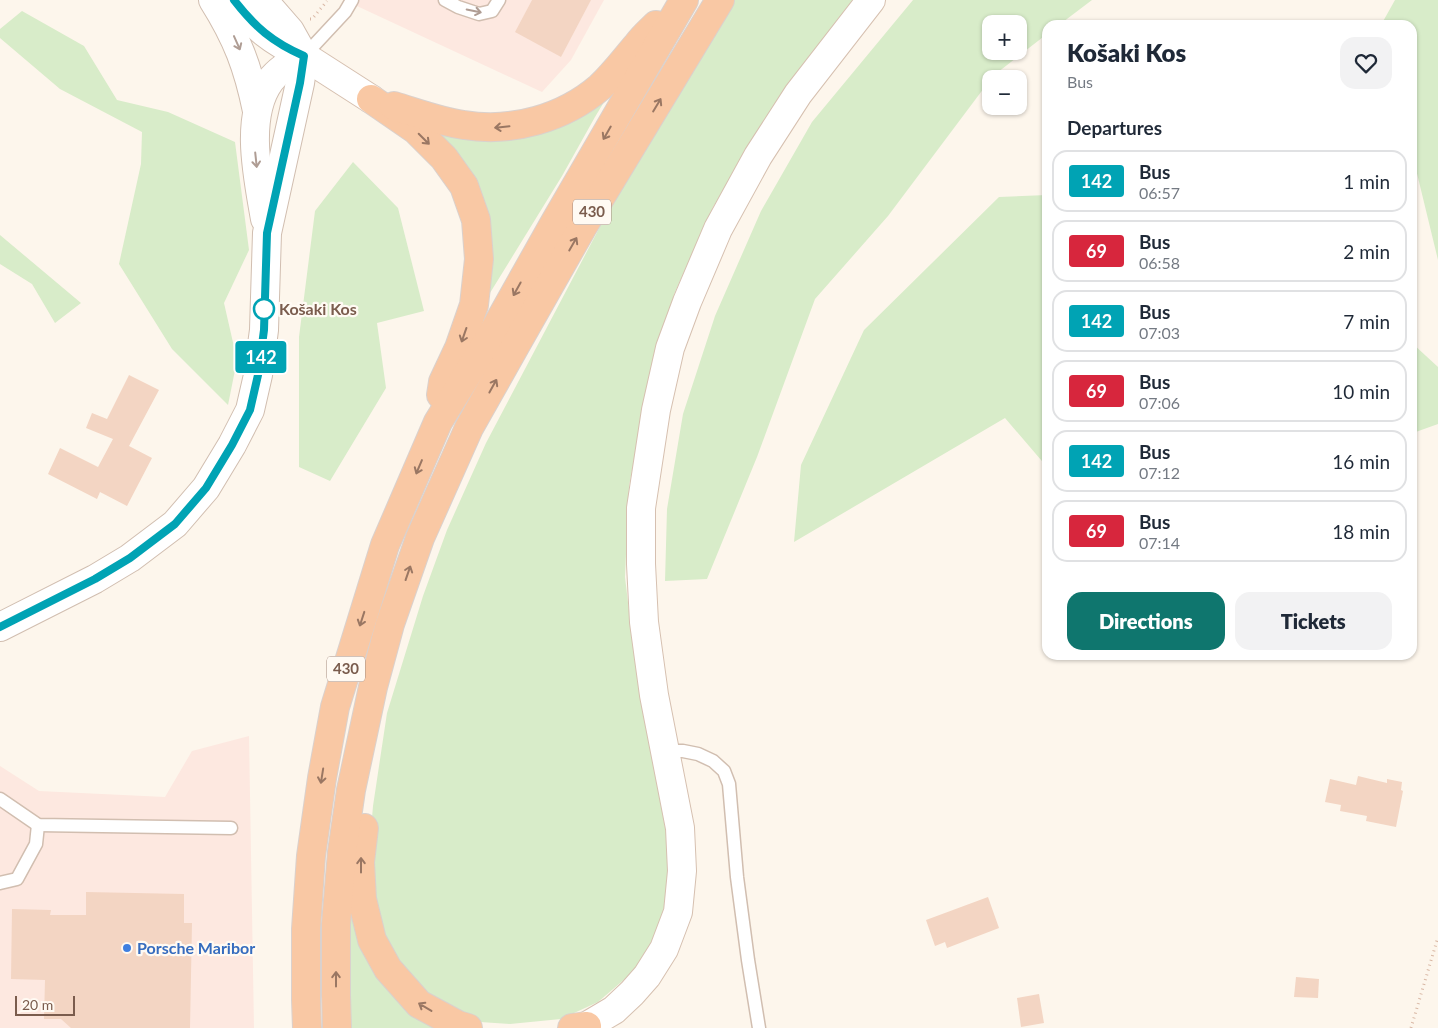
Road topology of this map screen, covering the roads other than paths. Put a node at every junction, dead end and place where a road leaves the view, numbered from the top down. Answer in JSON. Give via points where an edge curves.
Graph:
{"nodes":[{"id":1,"x":213,"y":0,"type":"edge"},
{"id":2,"x":234,"y":0,"type":"edge"},
{"id":3,"x":263,"y":0,"type":"edge"},
{"id":4,"x":352,"y":0,"type":"edge"},
{"id":5,"x":445,"y":0,"type":"edge"},
{"id":6,"x":499,"y":0,"type":"edge"},
{"id":7,"x":682,"y":0,"type":"edge"},
{"id":8,"x":720,"y":0,"type":"edge"},
{"id":9,"x":871,"y":0,"type":"edge"},
{"id":10,"x":304,"y":56,"type":"junction"},
{"id":11,"x":372,"y":99,"type":"junction"},
{"id":12,"x":257,"y":111,"type":"junction"},
{"id":13,"x":267,"y":233,"type":"junction"},
{"id":14,"x":438,"y":422,"type":"junction"},
{"id":15,"x":0,"y":627,"type":"edge"},
{"id":16,"x":373,"y":686,"type":"junction"},
{"id":17,"x":665,"y":751,"type":"junction"},
{"id":18,"x":0,"y":799,"type":"edge"},
{"id":19,"x":38,"y":825,"type":"junction"},
{"id":20,"x":231,"y":828,"type":"dead end"},
{"id":21,"x":0,"y":883,"type":"edge"},
{"id":22,"x":581,"y":1027,"type":"edge"},
{"id":23,"x":307,"y":1028,"type":"edge"},
{"id":24,"x":337,"y":1028,"type":"edge"},
{"id":25,"x":468,"y":1028,"type":"edge"},
{"id":26,"x":759,"y":1028,"type":"edge"}],
"edges":[{"from":1,"to":12,"type":"main road","one_way":true,"via":[[240,48]]},
{"from":2,"to":10,"type":"main road","via":[[260,30]]},
{"from":3,"to":10,"type":"main road","via":[[290,31]]},
{"from":4,"to":10,"type":"lane"},
{"from":5,"to":6,"type":"lane","one_way":true,"via":[[479,14],[492,11]]},
{"from":7,"to":11,"type":"highway","one_way":true,"via":[[600,87],[579,103],[550,116],[495,128],[465,126]]},
{"from":7,"to":14,"type":"highway","number":"430","one_way":true,"via":[[491,336]]},
{"from":16,"to":8,"type":"highway","number":"430","one_way":true,"via":[[390,624],[420,538],[469,428],[582,228]]},
{"from":9,"to":17,"type":"main road","via":[[798,94],[758,156],[718,229],[670,348],[656,410],[642,508],[641,564],[644,622]]},
{"from":10,"to":11,"type":"main road"},
{"from":10,"to":12,"type":"main road","via":[[279,71],[270,82]]},
{"from":10,"to":13,"type":"main road"},
{"from":11,"to":14,"type":"highway","one_way":true,"via":[[416,130],[444,158],[464,186],[476,220],[479,259],[474,305],[443,382]]},
{"from":12,"to":13,"type":"main road","one_way":true,"via":[[256,152]]},
{"from":13,"to":15,"type":"main road","via":[[264,330],[250,410],[206,488],[175,524],[130,558]]},
{"from":14,"to":23,"type":"highway","number":"430","one_way":true,"via":[[385,545],[335,707],[311,856],[306,930]]},
{"from":24,"to":16,"type":"highway","number":"430","one_way":true,"via":[[336,924],[342,852],[351,790]]},
{"from":25,"to":16,"type":"highway","one_way":true,"via":[[419,1004],[388,969],[372,940],[362,899],[360,862]]},
{"from":17,"to":22,"type":"main road","via":[[680,828],[682,871],[678,912],[664,948],[647,976],[614,1010]]},
{"from":17,"to":26,"type":"lane","via":[[698,754],[713,761],[727,778],[737,877]]},
{"from":18,"to":19,"type":"lane"},
{"from":19,"to":20,"type":"lane"},
{"from":19,"to":21,"type":"lane","via":[[36,844],[17,879]]}]}
